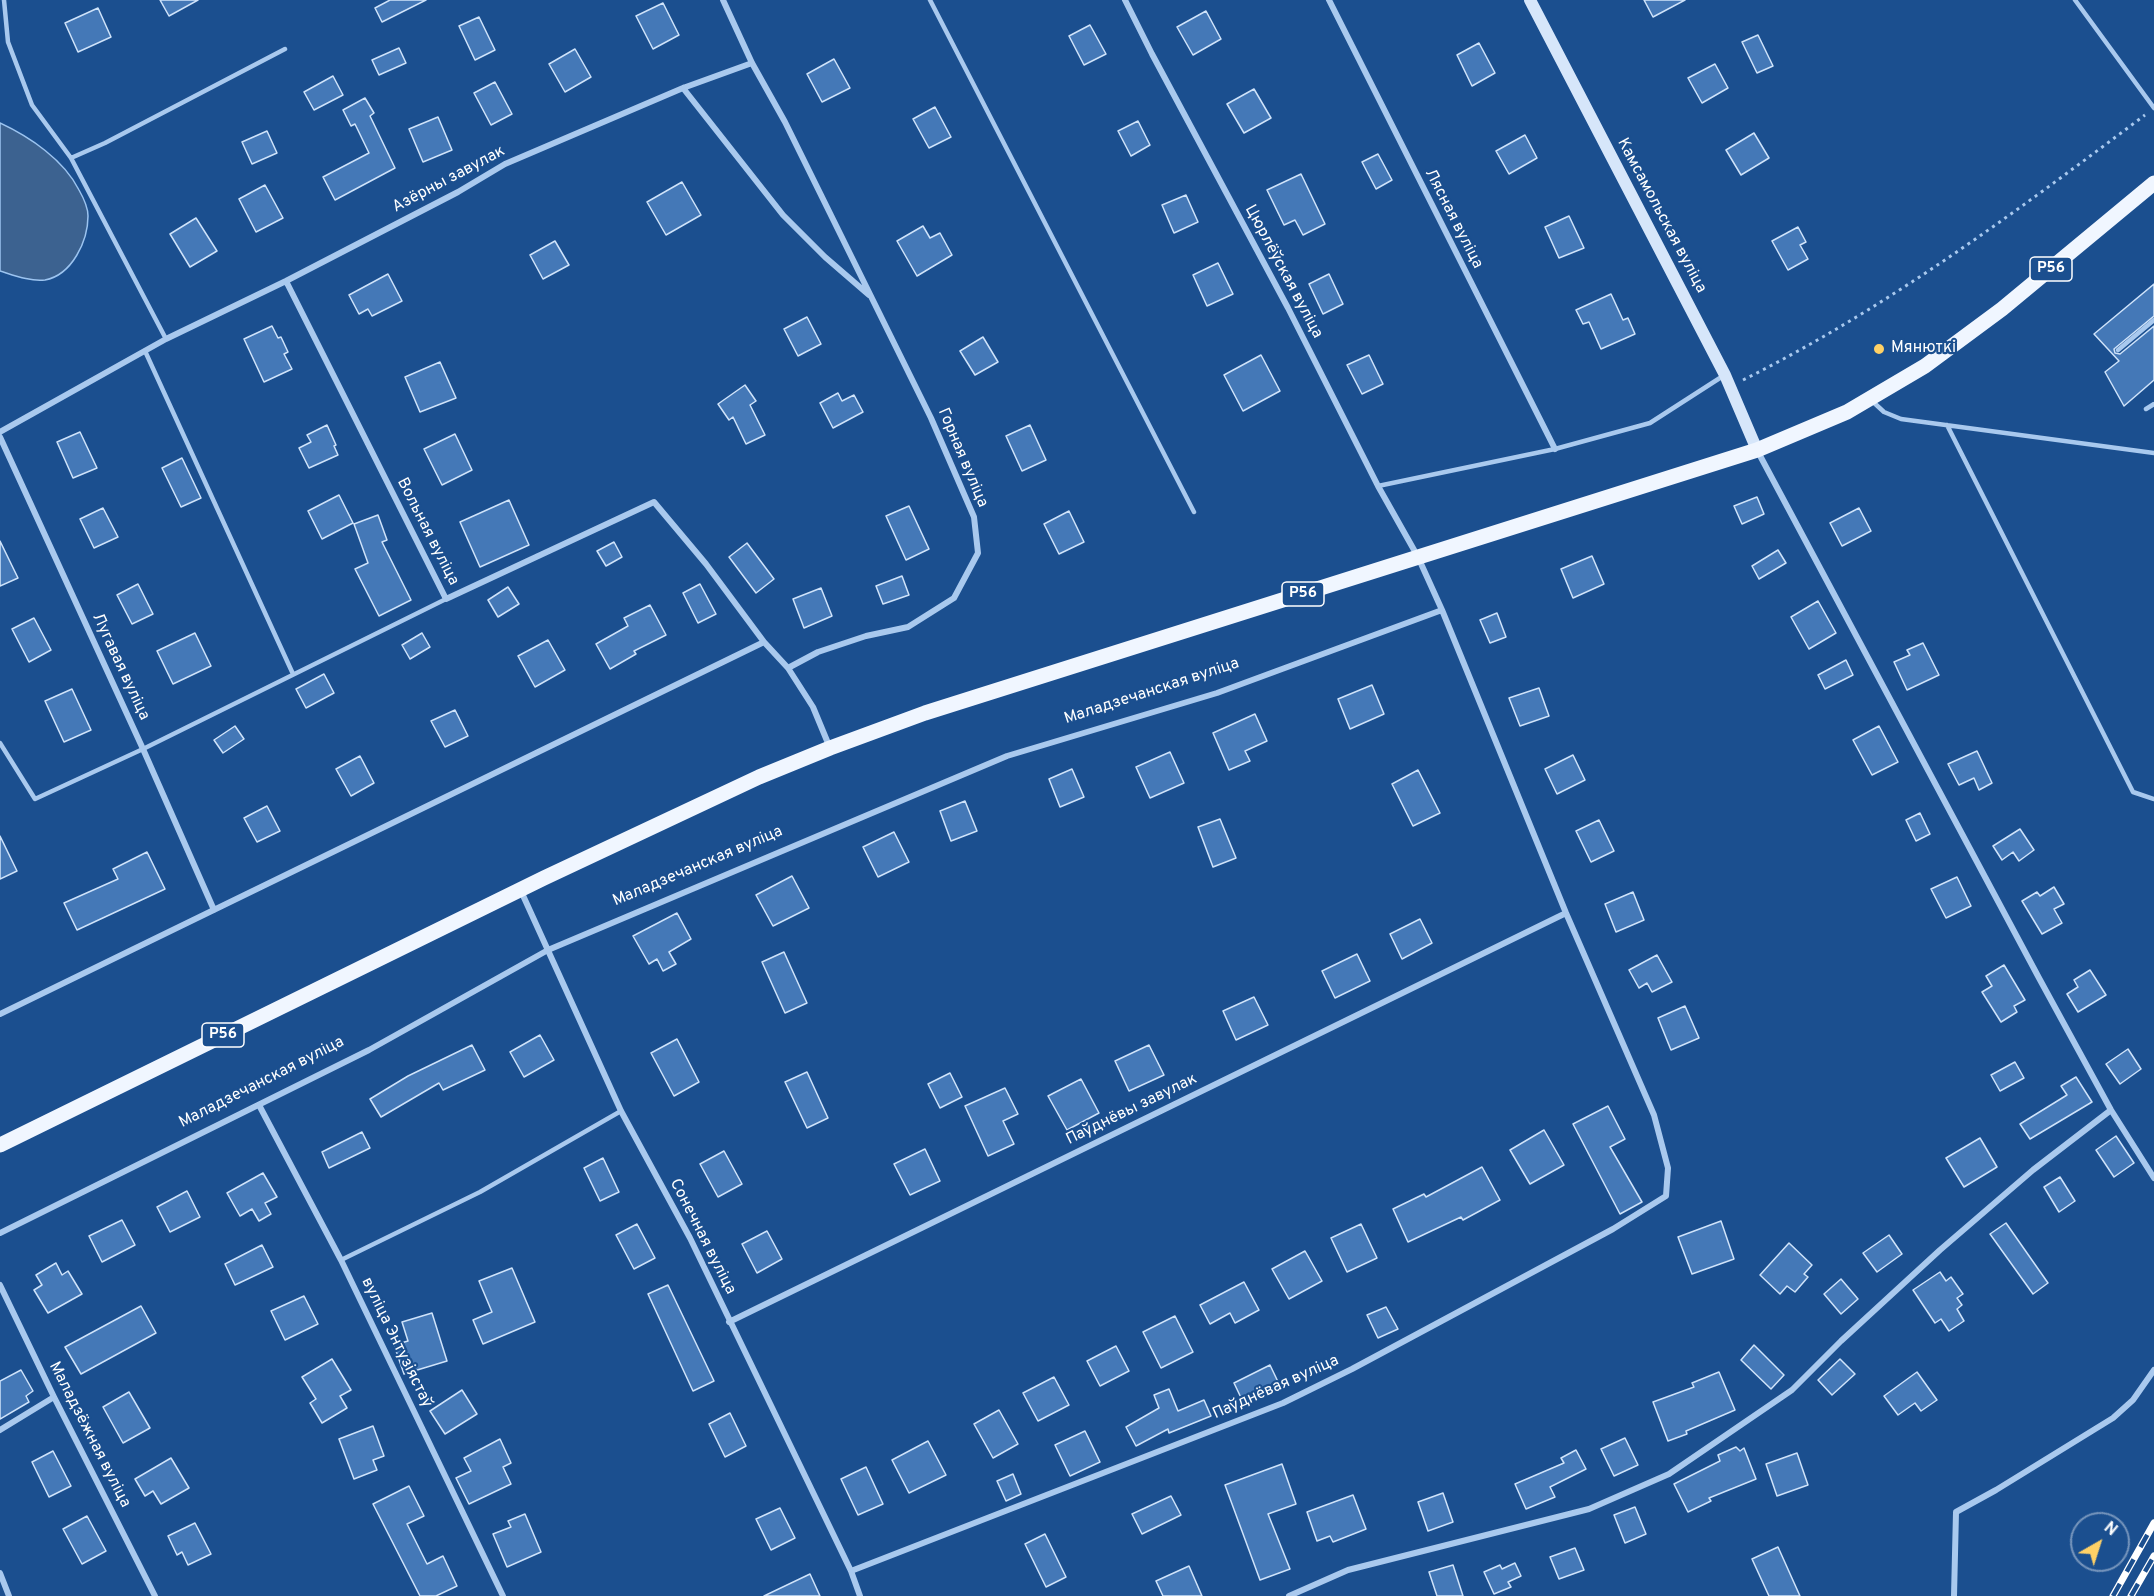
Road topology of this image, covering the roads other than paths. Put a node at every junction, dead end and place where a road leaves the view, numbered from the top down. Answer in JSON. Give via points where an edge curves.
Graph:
{"nodes":[{"id":1,"x":4,"y":0,"type":"edge"},
{"id":2,"x":723,"y":0,"type":"edge"},
{"id":3,"x":930,"y":0,"type":"edge"},
{"id":4,"x":1125,"y":0,"type":"edge"},
{"id":5,"x":1329,"y":0,"type":"edge"},
{"id":6,"x":1530,"y":0,"type":"edge"},
{"id":7,"x":2075,"y":0,"type":"edge"},
{"id":8,"x":285,"y":49,"type":"dead end"},
{"id":9,"x":753,"y":63,"type":"junction"},
{"id":10,"x":682,"y":88,"type":"junction"},
{"id":11,"x":2154,"y":108,"type":"edge"},
{"id":12,"x":71,"y":158,"type":"junction"},
{"id":13,"x":2154,"y":183,"type":"edge"},
{"id":14,"x":286,"y":281,"type":"junction"},
{"id":15,"x":872,"y":297,"type":"junction"},
{"id":16,"x":2154,"y":320,"type":"edge"},
{"id":17,"x":166,"y":339,"type":"junction"},
{"id":18,"x":2118,"y":350,"type":"dead end"},
{"id":19,"x":145,"y":351,"type":"junction"},
{"id":20,"x":1725,"y":375,"type":"junction"},
{"id":21,"x":1870,"y":398,"type":"junction"},
{"id":22,"x":2154,"y":404,"type":"edge"},
{"id":23,"x":2146,"y":409,"type":"dead end"},
{"id":24,"x":1947,"y":425,"type":"junction"},
{"id":25,"x":0,"y":432,"type":"edge"},
{"id":26,"x":0,"y":437,"type":"edge"},
{"id":27,"x":1555,"y":449,"type":"junction"},
{"id":28,"x":1757,"y":450,"type":"junction"},
{"id":29,"x":2154,"y":453,"type":"edge"},
{"id":30,"x":1378,"y":486,"type":"junction"},
{"id":31,"x":1194,"y":512,"type":"dead end"},
{"id":32,"x":1418,"y":556,"type":"junction"},
{"id":33,"x":446,"y":599,"type":"junction"},
{"id":34,"x":1442,"y":610,"type":"junction"},
{"id":35,"x":764,"y":642,"type":"junction"},
{"id":36,"x":788,"y":668,"type":"junction"},
{"id":37,"x":293,"y":674,"type":"junction"},
{"id":38,"x":0,"y":743,"type":"edge"},
{"id":39,"x":830,"y":748,"type":"junction"},
{"id":40,"x":143,"y":749,"type":"junction"},
{"id":41,"x":2154,"y":799,"type":"edge"},
{"id":42,"x":520,"y":890,"type":"junction"},
{"id":43,"x":214,"y":910,"type":"junction"},
{"id":44,"x":1566,"y":914,"type":"junction"},
{"id":45,"x":549,"y":950,"type":"junction"},
{"id":46,"x":0,"y":1014,"type":"edge"},
{"id":47,"x":259,"y":1105,"type":"junction"},
{"id":48,"x":2111,"y":1110,"type":"junction"},
{"id":49,"x":621,"y":1111,"type":"junction"},
{"id":50,"x":0,"y":1144,"type":"edge"},
{"id":51,"x":1668,"y":1168,"type":"joint"},
{"id":52,"x":2154,"y":1178,"type":"edge"},
{"id":53,"x":0,"y":1233,"type":"edge"},
{"id":54,"x":341,"y":1260,"type":"junction"},
{"id":55,"x":0,"y":1285,"type":"edge"},
{"id":56,"x":729,"y":1322,"type":"junction"},
{"id":57,"x":2154,"y":1370,"type":"edge"},
{"id":58,"x":54,"y":1398,"type":"junction"},
{"id":59,"x":0,"y":1430,"type":"edge"},
{"id":60,"x":851,"y":1571,"type":"junction"},
{"id":61,"x":0,"y":1573,"type":"edge"},
{"id":62,"x":9,"y":1596,"type":"edge"},
{"id":63,"x":155,"y":1596,"type":"edge"},
{"id":64,"x":503,"y":1596,"type":"edge"},
{"id":65,"x":860,"y":1596,"type":"edge"},
{"id":66,"x":1289,"y":1596,"type":"edge"},
{"id":67,"x":1954,"y":1596,"type":"edge"}],
"edges":[{"from":1,"to":12,"type":"lane","via":[[8,42],[32,105]]},
{"from":2,"to":9,"type":"street","name":"Горная вуліца"},
{"from":3,"to":31,"type":"lane"},
{"from":4,"to":30,"type":"street","name":"Цюрлёўская вуліца"},
{"from":5,"to":27,"type":"street","name":"Лясная вуліца"},
{"from":6,"to":20,"type":"street","name":"Камсамольская вуліца"},
{"from":7,"to":11,"type":"lane"},
{"from":8,"to":12,"type":"lane"},
{"from":9,"to":10,"type":"street","name":"Азёрны завулак"},
{"from":9,"to":15,"type":"street","name":"Горная вуліца"},
{"from":10,"to":14,"type":"street","name":"Азёрны завулак","via":[[504,164]]},
{"from":10,"to":15,"type":"street","name":"Горная вуліца","via":[[783,215]]},
{"from":12,"to":17,"type":"lane"},
{"from":13,"to":21,"type":"main road","number":"Р56","via":[[2002,309],[1925,366]]},
{"from":14,"to":17,"type":"street","name":"Азёрны завулак"},
{"from":14,"to":33,"type":"street","name":"Вольная вуліца"},
{"from":15,"to":36,"type":"street","name":"Горная вуліца","via":[[932,418],[974,517],[978,553],[954,598],[908,627],[818,652]]},
{"from":16,"to":18,"type":"lane"},
{"from":17,"to":19,"type":"street","name":"Азёрны завулак"},
{"from":19,"to":25,"type":"street","name":"Азёрны завулак"},
{"from":19,"to":37,"type":"lane"},
{"from":20,"to":27,"type":"lane","via":[[1650,423]]},
{"from":20,"to":28,"type":"street","name":"Камсамольская вуліца"},
{"from":21,"to":24,"type":"lane","via":[[1884,412],[1901,418]]},
{"from":21,"to":28,"type":"main road","number":"Р56","via":[[1847,412]]},
{"from":22,"to":23,"type":"lane"},
{"from":24,"to":29,"type":"lane"},
{"from":24,"to":41,"type":"lane","via":[[2133,792]]},
{"from":26,"to":40,"type":"street","name":"Лугавая вуліца"},
{"from":27,"to":30,"type":"lane"},
{"from":28,"to":32,"type":"main road","number":"Р56"},
{"from":28,"to":48,"type":"street"},
{"from":30,"to":32,"type":"street","name":"Цюрлёўская вуліца"},
{"from":32,"to":34,"type":"street","name":"Цюрлёўская вуліца"},
{"from":32,"to":39,"type":"main road","number":"Р56","via":[[925,713]]},
{"from":33,"to":35,"type":"street","name":"Вольная вуліца","via":[[654,502]]},
{"from":33,"to":37,"type":"lane"},
{"from":34,"to":44,"type":"street","name":"Цюрлёўская вуліца"},
{"from":34,"to":45,"type":"street","name":"Маладзечанская вуліца","via":[[1216,693],[1007,756]]},
{"from":35,"to":36,"type":"street"},
{"from":35,"to":43,"type":"street"},
{"from":36,"to":39,"type":"street","via":[[813,707]]},
{"from":37,"to":40,"type":"lane"},
{"from":38,"to":40,"type":"lane","via":[[35,799]]},
{"from":39,"to":42,"type":"main road","number":"Р56","via":[[759,777]]},
{"from":40,"to":43,"type":"street","name":"Лугавая вуліца"},
{"from":42,"to":45,"type":"street","name":"Сонечная вуліца"},
{"from":42,"to":50,"type":"main road","number":"Р56"},
{"from":43,"to":46,"type":"street"},
{"from":44,"to":51,"type":"street","name":"Цюрлёўская вуліца","via":[[1654,1115]]},
{"from":44,"to":56,"type":"street","name":"Паўднёвы завулак"},
{"from":45,"to":47,"type":"street","name":"Маладзечанская вуліца","via":[[369,1050]]},
{"from":45,"to":49,"type":"street","name":"Сонечная вуліца"},
{"from":47,"to":53,"type":"street","name":"Маладзечанская вуліца"},
{"from":47,"to":54,"type":"street","name":"вуліца Энтузіястаў"},
{"from":48,"to":52,"type":"street"},
{"from":48,"to":66,"type":"street","via":[[1940,1250],[1792,1390],[1669,1474],[1589,1509],[1348,1570]]},
{"from":49,"to":54,"type":"lane","via":[[480,1192]]},
{"from":49,"to":56,"type":"street","name":"Сонечная вуліца","via":[[690,1238]]},
{"from":51,"to":60,"type":"street","name":"Паўднёвая вуліца","via":[[1666,1196],[1613,1229],[1352,1369],[1283,1403]]},
{"from":54,"to":64,"type":"street","name":"вуліца Энтузіястаў"},
{"from":55,"to":58,"type":"street","name":"Маладзёжная вуліца"},
{"from":56,"to":60,"type":"street","name":"Сонечная вуліца"},
{"from":57,"to":67,"type":"street","via":[[2133,1400],[2113,1418],[1956,1512]]},
{"from":58,"to":59,"type":"street"},
{"from":58,"to":63,"type":"street","name":"Маладзёжная вуліца"},
{"from":60,"to":65,"type":"street","name":"Сонечная вуліца"},
{"from":61,"to":62,"type":"street"}]}
